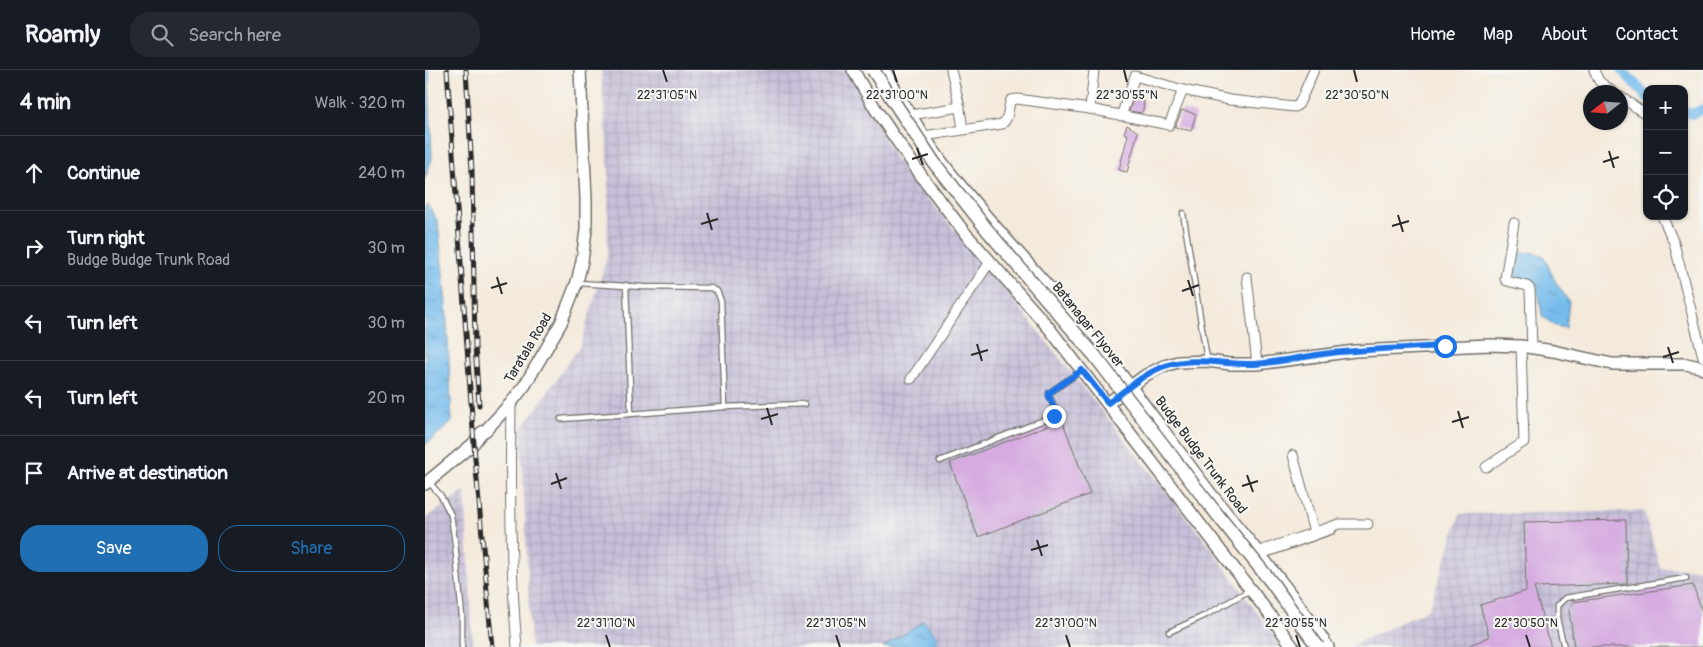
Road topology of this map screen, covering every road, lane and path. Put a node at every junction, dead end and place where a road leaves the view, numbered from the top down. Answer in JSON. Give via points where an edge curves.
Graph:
{"nodes":[{"id":1,"x":579,"y":70,"type":"edge"},
{"id":2,"x":853,"y":70,"type":"edge"},
{"id":3,"x":873,"y":70,"type":"edge"},
{"id":4,"x":884,"y":70,"type":"edge"},
{"id":5,"x":951,"y":70,"type":"edge"},
{"id":6,"x":1094,"y":70,"type":"edge"},
{"id":7,"x":1314,"y":70,"type":"edge"},
{"id":8,"x":1594,"y":70,"type":"edge"},
{"id":9,"x":1143,"y":74,"type":"edge"},
{"id":10,"x":1603,"y":85,"type":"edge"},
{"id":11,"x":1183,"y":90,"type":"junction"},
{"id":12,"x":1628,"y":102,"type":"edge"},
{"id":13,"x":959,"y":106,"type":"junction"},
{"id":14,"x":1091,"y":109,"type":"junction"},
{"id":15,"x":1643,"y":112,"type":"edge"},
{"id":16,"x":910,"y":115,"type":"junction"},
{"id":17,"x":1121,"y":116,"type":"junction"},
{"id":18,"x":963,"y":129,"type":"junction"},
{"id":19,"x":924,"y":136,"type":"junction"},
{"id":20,"x":1183,"y":212,"type":"dead end"},
{"id":21,"x":1664,"y":220,"type":"edge"},
{"id":22,"x":1514,"y":223,"type":"dead end"},
{"id":23,"x":990,"y":262,"type":"junction"},
{"id":24,"x":1247,"y":277,"type":"dead end"},
{"id":25,"x":577,"y":282,"type":"junction"},
{"id":26,"x":626,"y":285,"type":"junction"},
{"id":27,"x":1526,"y":347,"type":"junction"},
{"id":28,"x":1702,"y":352,"type":"edge"},
{"id":29,"x":1207,"y":361,"type":"junction"},
{"id":30,"x":1257,"y":364,"type":"junction"},
{"id":31,"x":1703,"y":369,"type":"edge"},
{"id":32,"x":1082,"y":370,"type":"junction"},
{"id":33,"x":911,"y":379,"type":"dead end"},
{"id":34,"x":1130,"y":386,"type":"junction"},
{"id":35,"x":511,"y":403,"type":"junction"},
{"id":36,"x":1108,"y":403,"type":"junction"},
{"id":37,"x":805,"y":404,"type":"dead end"},
{"id":38,"x":725,"y":407,"type":"junction"},
{"id":39,"x":631,"y":414,"type":"junction"},
{"id":40,"x":561,"y":419,"type":"dead end"},
{"id":41,"x":1293,"y":455,"type":"dead end"},
{"id":42,"x":940,"y":461,"type":"dead end"},
{"id":43,"x":1486,"y":467,"type":"dead end"},
{"id":44,"x":426,"y":483,"type":"edge"},
{"id":45,"x":1368,"y":524,"type":"dead end"},
{"id":46,"x":1333,"y":531,"type":"dead end"},
{"id":47,"x":1314,"y":532,"type":"junction"},
{"id":48,"x":1259,"y":554,"type":"junction"},
{"id":49,"x":1686,"y":578,"type":"dead end"},
{"id":50,"x":1251,"y":590,"type":"junction"},
{"id":51,"x":1169,"y":632,"type":"dead end"},
{"id":52,"x":462,"y":647,"type":"edge"},
{"id":53,"x":517,"y":647,"type":"edge"},
{"id":54,"x":1293,"y":647,"type":"edge"},
{"id":55,"x":1318,"y":647,"type":"edge"},
{"id":56,"x":1328,"y":647,"type":"edge"},
{"id":57,"x":1564,"y":647,"type":"edge"}],
"edges":[{"from":1,"to":25,"type":"street","name":"Taratala Road","via":[[586,230]]},
{"from":2,"to":23,"type":"street","via":[[923,178]]},
{"from":3,"to":55,"type":"main road","name":"Batanagar Flyover","bridge":true,"via":[[935,164],[1095,356]]},
{"from":4,"to":16,"type":"street","name":"Budge Budge Trunk Road"},
{"from":5,"to":13,"type":"street"},
{"from":6,"to":14,"type":"street"},
{"from":7,"to":11,"type":"street","via":[[1295,107]]},
{"from":8,"to":10,"type":"street"},
{"from":9,"to":11,"type":"street"},
{"from":9,"to":17,"type":"street","via":[[1135,76]]},
{"from":11,"to":17,"type":"street","via":[[1169,125]]},
{"from":12,"to":15,"type":"street"},
{"from":13,"to":16,"type":"street"},
{"from":13,"to":18,"type":"street"},
{"from":14,"to":17,"type":"street"},
{"from":14,"to":18,"type":"street","via":[[1013,99],[1002,124]]},
{"from":16,"to":19,"type":"street","name":"Budge Budge Trunk Road"},
{"from":18,"to":19,"type":"street"},
{"from":19,"to":34,"type":"street","name":"Budge Budge Trunk Road","via":[[967,194],[1086,330]]},
{"from":20,"to":29,"type":"lane"},
{"from":21,"to":28,"type":"street","via":[[1673,243]]},
{"from":22,"to":27,"type":"street","via":[[1505,279],[1530,289]]},
{"from":23,"to":32,"type":"street"},
{"from":23,"to":33,"type":"street"},
{"from":24,"to":30,"type":"street"},
{"from":25,"to":26,"type":"lane"},
{"from":25,"to":35,"type":"street","name":"Taratala Road","via":[[561,323]]},
{"from":26,"to":38,"type":"lane","via":[[711,288],[717,291],[721,301]]},
{"from":26,"to":39,"type":"lane"},
{"from":27,"to":30,"type":"street","via":[[1489,345],[1355,351]]},
{"from":27,"to":31,"type":"street","via":[[1612,364],[1686,364]]},
{"from":27,"to":43,"type":"street","via":[[1524,442]]},
{"from":29,"to":30,"type":"street"},
{"from":29,"to":34,"type":"street","via":[[1164,366]]},
{"from":32,"to":36,"type":"street"},
{"from":32,"to":42,"type":"lane","via":[[1049,393],[1056,412],[1054,416]]},
{"from":34,"to":36,"type":"street"},
{"from":34,"to":48,"type":"street","name":"Budge Budge Trunk Road"},
{"from":35,"to":44,"type":"street","name":"Taratala Road","via":[[473,444]]},
{"from":35,"to":53,"type":"street","via":[[510,492]]},
{"from":36,"to":50,"type":"street"},
{"from":37,"to":38,"type":"lane"},
{"from":38,"to":39,"type":"lane"},
{"from":39,"to":40,"type":"lane"},
{"from":41,"to":47,"type":"street"},
{"from":44,"to":52,"type":"lane","via":[[441,496],[451,515],[462,616]]},
{"from":45,"to":47,"type":"street","via":[[1339,524]]},
{"from":46,"to":48,"type":"lane"},
{"from":47,"to":48,"type":"street"},
{"from":48,"to":56,"type":"street","name":"Budge Budge Trunk Road"},
{"from":49,"to":57,"type":"lane","via":[[1565,598],[1557,606]]},
{"from":50,"to":51,"type":"lane"},
{"from":50,"to":54,"type":"street"}]}
